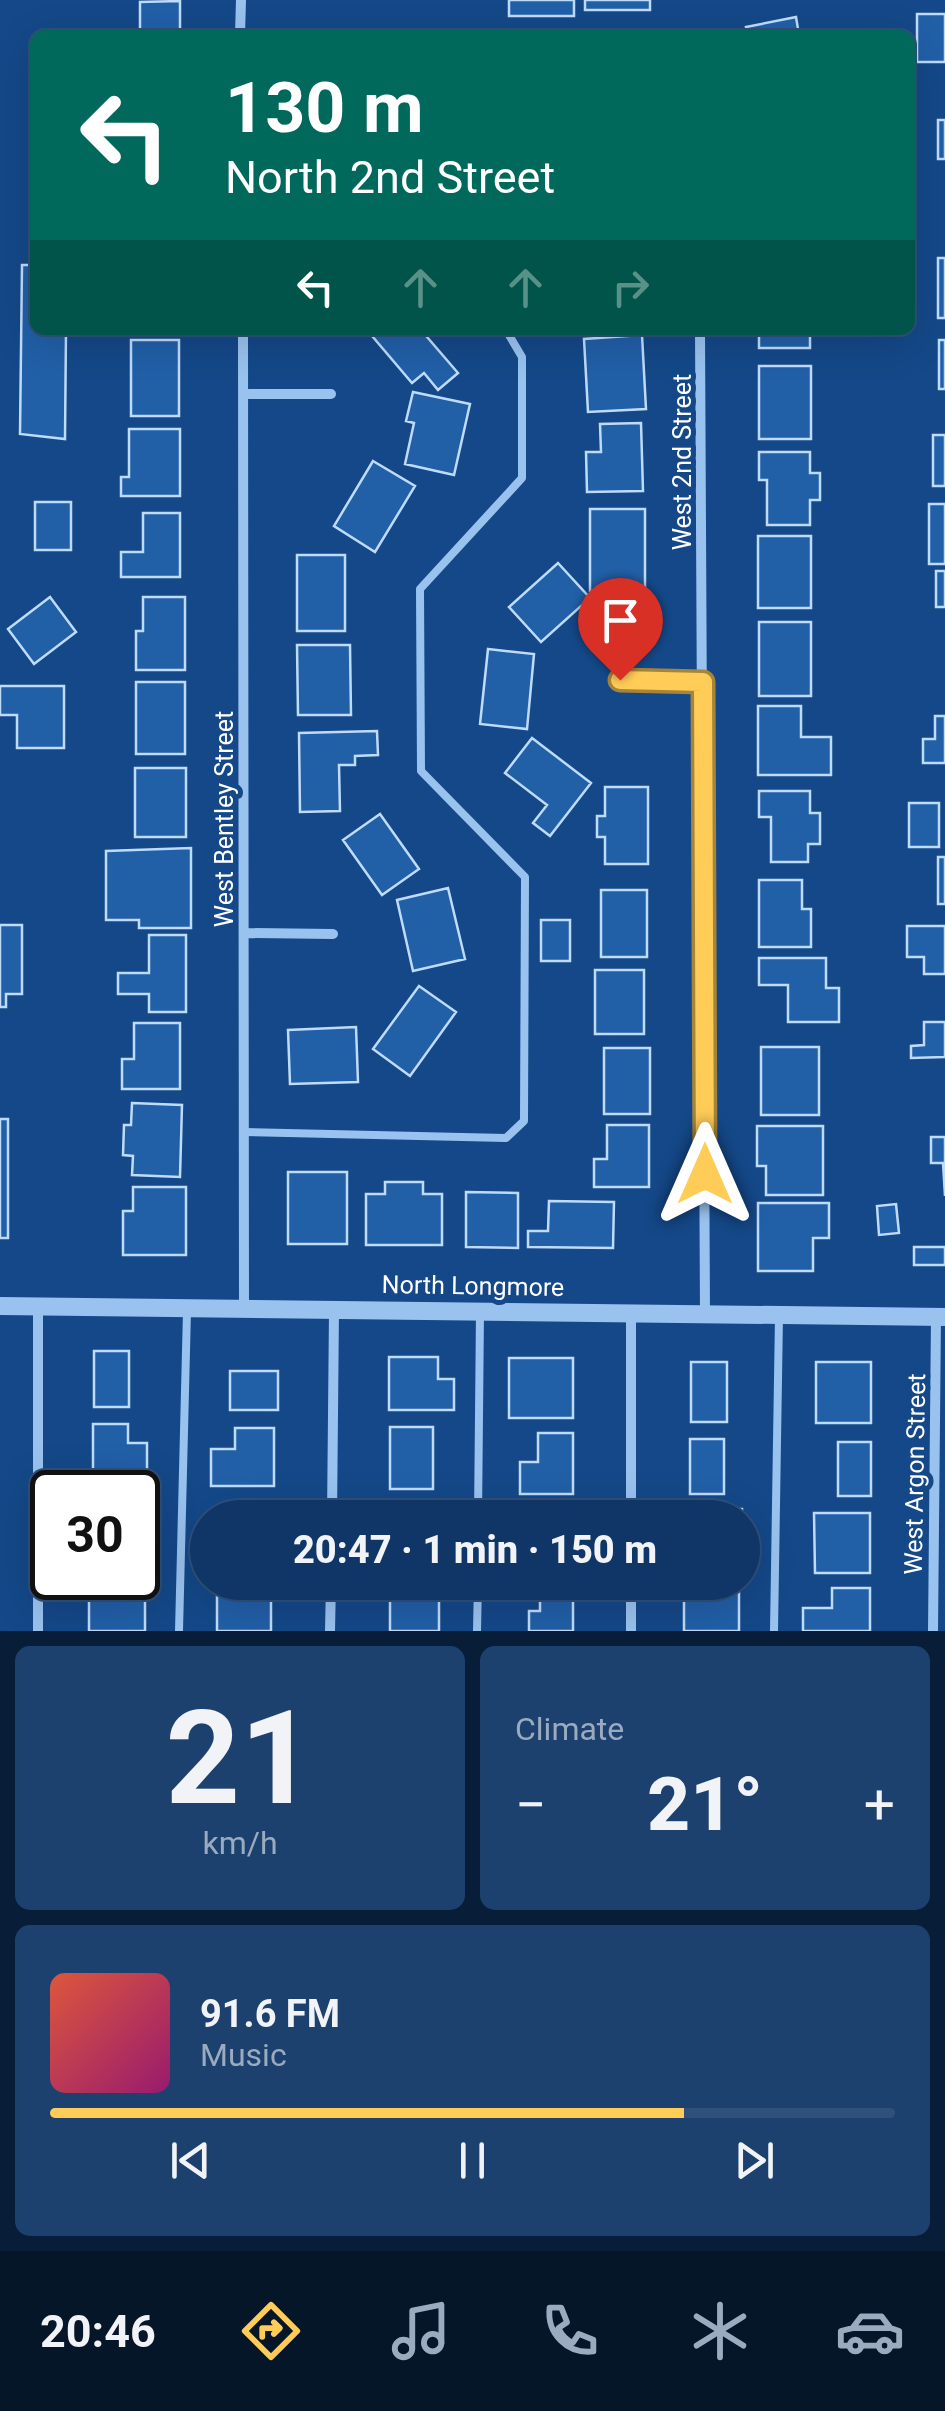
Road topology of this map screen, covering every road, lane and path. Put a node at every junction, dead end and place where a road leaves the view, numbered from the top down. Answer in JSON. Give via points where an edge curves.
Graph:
{"nodes":[{"id":1,"x":240,"y":0,"type":"edge"},
{"id":2,"x":240,"y":30,"type":"edge"},
{"id":3,"x":243,"y":335,"type":"edge"},
{"id":4,"x":509,"y":335,"type":"edge"},
{"id":5,"x":700,"y":335,"type":"edge"},
{"id":6,"x":244,"y":394,"type":"junction"},
{"id":7,"x":331,"y":394,"type":"dead end"},
{"id":8,"x":620,"y":680,"type":"dead end"},
{"id":9,"x":703,"y":682,"type":"junction"},
{"id":10,"x":244,"y":932,"type":"junction"},
{"id":11,"x":333,"y":934,"type":"dead end"},
{"id":12,"x":244,"y":1132,"type":"junction"},
{"id":13,"x":0,"y":1306,"type":"edge"},
{"id":14,"x":38,"y":1306,"type":"junction"},
{"id":15,"x":187,"y":1308,"type":"junction"},
{"id":16,"x":244,"y":1308,"type":"junction"},
{"id":17,"x":334,"y":1309,"type":"junction"},
{"id":18,"x":480,"y":1311,"type":"junction"},
{"id":19,"x":632,"y":1313,"type":"junction"},
{"id":20,"x":705,"y":1314,"type":"junction"},
{"id":21,"x":779,"y":1315,"type":"junction"},
{"id":22,"x":940,"y":1316,"type":"edge"},
{"id":23,"x":332,"y":1500,"type":"edge"},
{"id":24,"x":478,"y":1500,"type":"edge"},
{"id":25,"x":632,"y":1500,"type":"edge"},
{"id":26,"x":331,"y":1600,"type":"edge"},
{"id":27,"x":478,"y":1600,"type":"edge"},
{"id":28,"x":632,"y":1600,"type":"edge"},
{"id":29,"x":38,"y":1631,"type":"edge"},
{"id":30,"x":179,"y":1631,"type":"edge"},
{"id":31,"x":330,"y":1631,"type":"edge"},
{"id":32,"x":477,"y":1631,"type":"edge"},
{"id":33,"x":632,"y":1631,"type":"edge"},
{"id":34,"x":774,"y":1631,"type":"edge"},
{"id":35,"x":933,"y":1631,"type":"edge"}],
"edges":[{"from":1,"to":2,"type":"street"},
{"from":3,"to":6,"type":"street","name":"West Bentley Street"},
{"from":4,"to":12,"type":"lane","via":[[522,357],[522,478],[420,590],[421,771],[525,877],[524,1121],[506,1138]]},
{"from":5,"to":9,"type":"street","name":"West 2nd Street"},
{"from":6,"to":7,"type":"street"},
{"from":6,"to":10,"type":"street","name":"West Bentley Street"},
{"from":8,"to":9,"type":"street"},
{"from":9,"to":20,"type":"street","name":"West 2nd Street"},
{"from":10,"to":11,"type":"street"},
{"from":10,"to":12,"type":"street","name":"West Bentley Street"},
{"from":12,"to":16,"type":"street","name":"West Bentley Street"},
{"from":13,"to":14,"type":"street","name":"North Longmore"},
{"from":14,"to":15,"type":"street","name":"North Longmore"},
{"from":14,"to":29,"type":"street"},
{"from":15,"to":16,"type":"street","name":"North Longmore"},
{"from":15,"to":30,"type":"lane"},
{"from":16,"to":17,"type":"street","name":"North Longmore"},
{"from":17,"to":18,"type":"street","name":"North Longmore"},
{"from":17,"to":23,"type":"street"},
{"from":18,"to":19,"type":"street","name":"North Longmore"},
{"from":18,"to":24,"type":"lane"},
{"from":19,"to":20,"type":"street","name":"North Longmore"},
{"from":19,"to":25,"type":"street"},
{"from":20,"to":21,"type":"street","name":"North Longmore"},
{"from":21,"to":22,"type":"street","name":"North Longmore"},
{"from":21,"to":34,"type":"lane"},
{"from":22,"to":35,"type":"street","name":"West Argon Street"},
{"from":26,"to":31,"type":"street"},
{"from":27,"to":32,"type":"lane"},
{"from":28,"to":33,"type":"street"}]}
